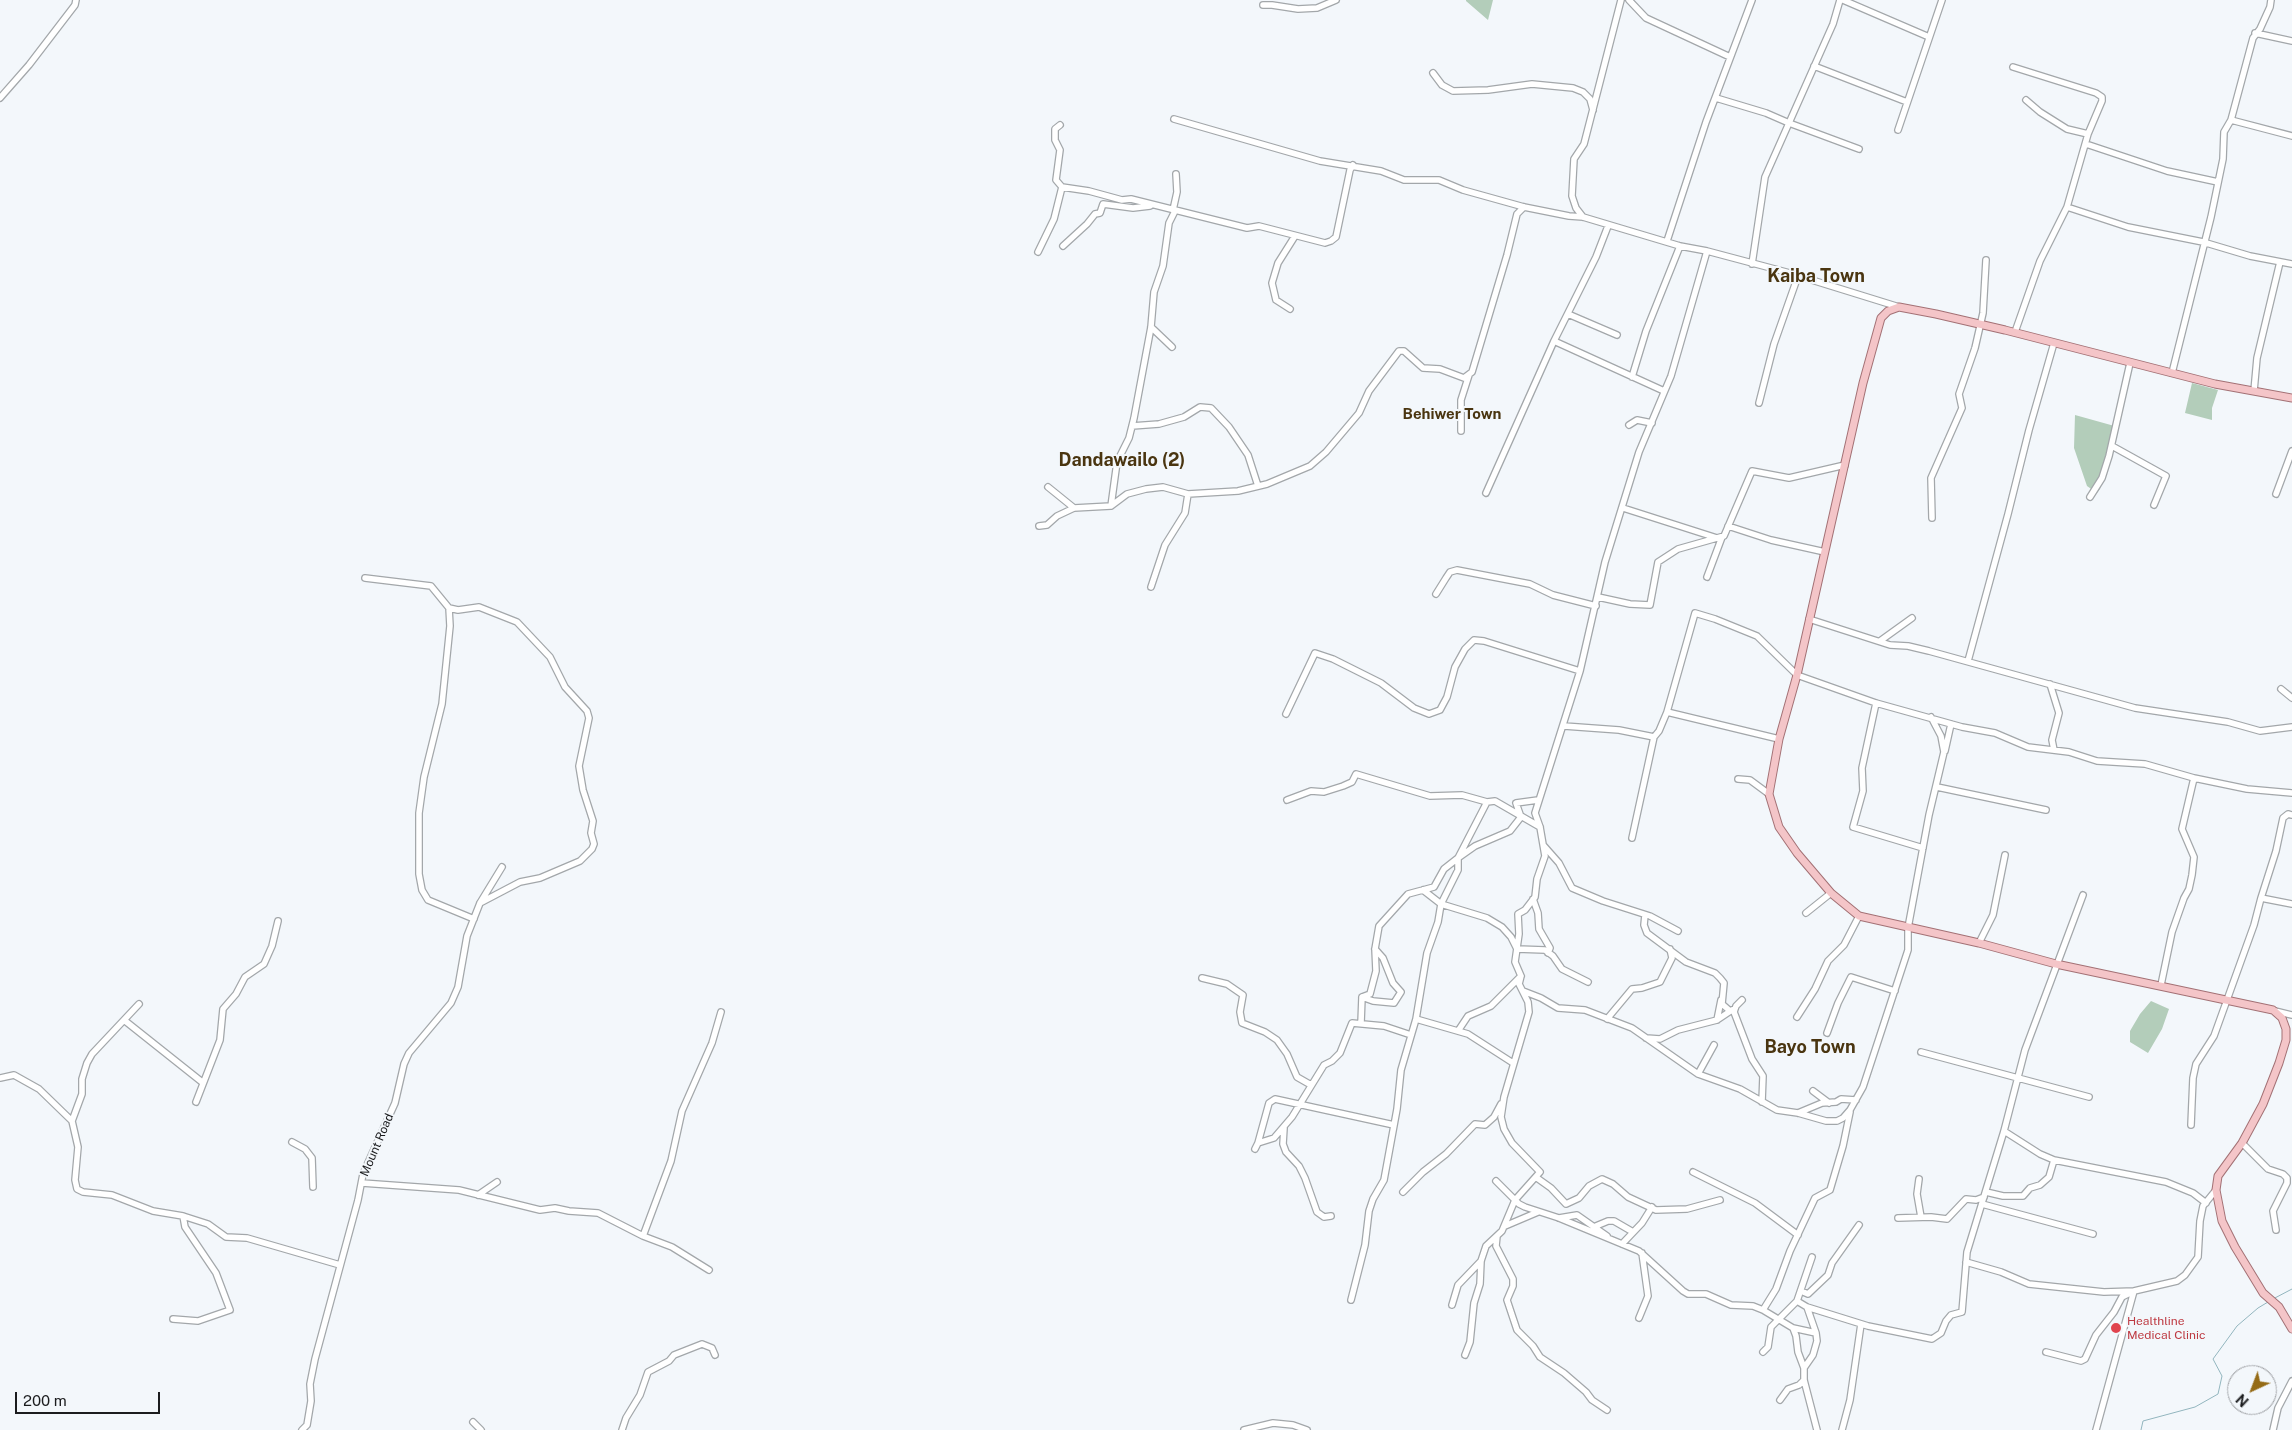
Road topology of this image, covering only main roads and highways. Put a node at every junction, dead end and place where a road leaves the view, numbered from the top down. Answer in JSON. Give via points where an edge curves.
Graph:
{"nodes":[{"id":1,"x":2292,"y":398,"type":"edge"},
{"id":2,"x":2292,"y":1329,"type":"edge"}],
"edges":[{"from":1,"to":2,"type":"main road","via":[[2254,392],[2015,332],[1899,307],[1888,311],[1881,318],[1863,383],[1797,675],[1779,739],[1769,794],[1779,827],[1804,861],[1831,893],[1859,916],[2056,964],[2273,1010],[2282,1018],[2286,1040],[2263,1104],[2242,1143],[2218,1176],[2216,1190],[2222,1221],[2235,1247],[2264,1294],[2279,1307]]}]}
